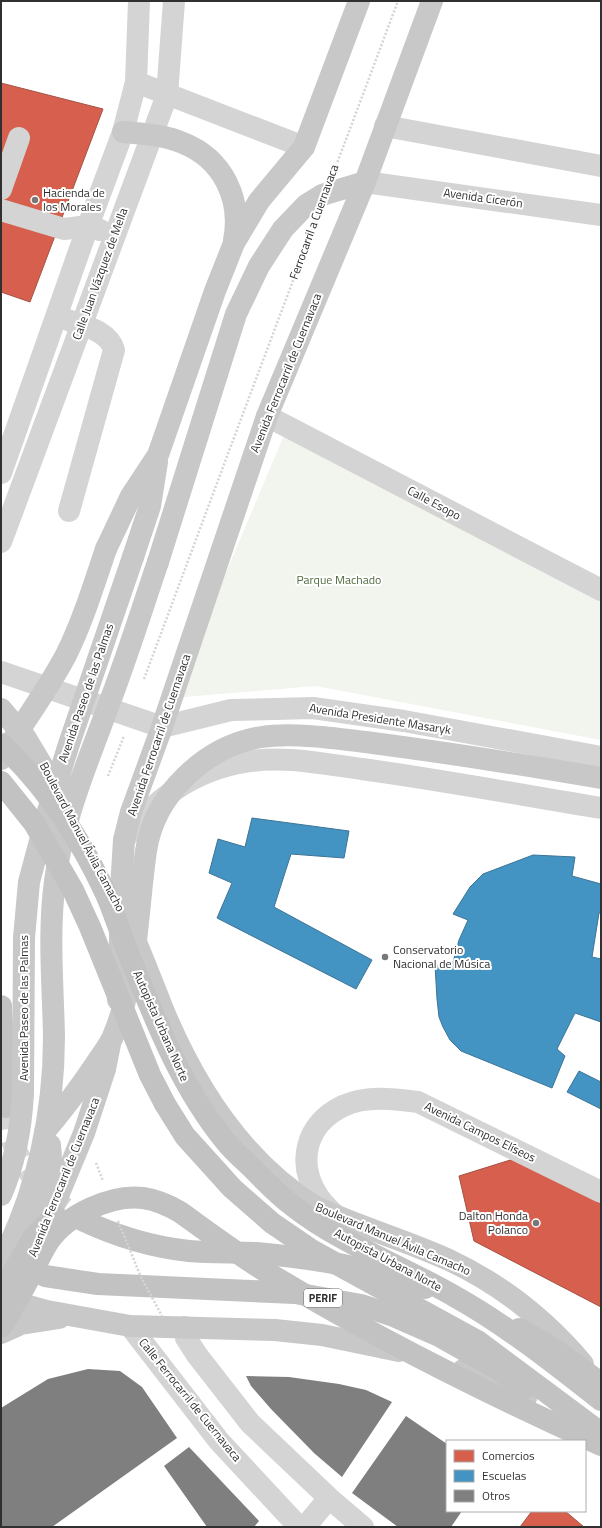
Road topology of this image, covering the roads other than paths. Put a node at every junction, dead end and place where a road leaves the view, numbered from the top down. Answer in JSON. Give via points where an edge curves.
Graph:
{"nodes":[{"id":1,"x":139,"y":1,"type":"edge"},
{"id":2,"x":174,"y":1,"type":"edge"},
{"id":3,"x":359,"y":1,"type":"edge"},
{"id":4,"x":432,"y":1,"type":"edge"},
{"id":5,"x":136,"y":82,"type":"junction"},
{"id":6,"x":167,"y":95,"type":"junction"},
{"id":7,"x":385,"y":126,"type":"junction"},
{"id":8,"x":123,"y":132,"type":"junction"},
{"id":9,"x":152,"y":135,"type":"junction"},
{"id":10,"x":19,"y":138,"type":"dead end"},
{"id":11,"x":304,"y":147,"type":"junction"},
{"id":12,"x":601,"y":166,"type":"edge"},
{"id":13,"x":365,"y":182,"type":"junction"},
{"id":14,"x":1,"y":189,"type":"edge"},
{"id":15,"x":1,"y":210,"type":"edge"},
{"id":16,"x":601,"y":215,"type":"edge"},
{"id":17,"x":88,"y":226,"type":"junction"},
{"id":18,"x":114,"y":236,"type":"junction"},
{"id":19,"x":234,"y":243,"type":"junction"},
{"id":20,"x":56,"y":316,"type":"junction"},
{"id":21,"x":81,"y":325,"type":"junction"},
{"id":22,"x":267,"y":416,"type":"junction"},
{"id":23,"x":158,"y":455,"type":"junction"},
{"id":24,"x":1,"y":473,"type":"edge"},
{"id":25,"x":69,"y":511,"type":"dead end"},
{"id":26,"x":1,"y":542,"type":"edge"},
{"id":27,"x":601,"y":590,"type":"edge"},
{"id":28,"x":3,"y":671,"type":"edge"},
{"id":29,"x":1,"y":709,"type":"edge"},
{"id":30,"x":162,"y":727,"type":"junction"},
{"id":31,"x":1,"y":744,"type":"edge"},
{"id":32,"x":601,"y":757,"type":"edge"},
{"id":33,"x":1,"y":759,"type":"edge"},
{"id":34,"x":601,"y":778,"type":"edge"},
{"id":35,"x":1,"y":782,"type":"edge"},
{"id":36,"x":601,"y":808,"type":"edge"},
{"id":37,"x":124,"y":840,"type":"junction"},
{"id":38,"x":120,"y":905,"type":"junction"},
{"id":39,"x":1,"y":1006,"type":"edge"},
{"id":40,"x":95,"y":1102,"type":"junction"},
{"id":41,"x":6,"y":1107,"type":"tunnel mouth"},
{"id":42,"x":45,"y":1131,"type":"junction"},
{"id":43,"x":73,"y":1157,"type":"junction"},
{"id":44,"x":601,"y":1192,"type":"edge"},
{"id":45,"x":1,"y":1195,"type":"edge"},
{"id":46,"x":45,"y":1198,"type":"junction"},
{"id":47,"x":180,"y":1212,"type":"junction"},
{"id":48,"x":336,"y":1216,"type":"junction"},
{"id":49,"x":82,"y":1220,"type":"tunnel mouth"},
{"id":50,"x":33,"y":1238,"type":"junction"},
{"id":51,"x":1,"y":1262,"type":"edge"},
{"id":52,"x":46,"y":1276,"type":"dead end"},
{"id":53,"x":3,"y":1298,"type":"edge"},
{"id":54,"x":75,"y":1317,"type":"junction"},
{"id":55,"x":130,"y":1326,"type":"junction"},
{"id":56,"x":1,"y":1327,"type":"edge"},
{"id":57,"x":185,"y":1327,"type":"junction"},
{"id":58,"x":1,"y":1333,"type":"edge"},
{"id":59,"x":597,"y":1380,"type":"edge"},
{"id":60,"x":601,"y":1400,"type":"edge"},
{"id":61,"x":569,"y":1422,"type":"junction"},
{"id":62,"x":601,"y":1433,"type":"edge"},
{"id":63,"x":601,"y":1446,"type":"edge"},
{"id":64,"x":329,"y":1498,"type":"junction"},
{"id":65,"x":299,"y":1527,"type":"edge"},
{"id":66,"x":305,"y":1527,"type":"edge"},
{"id":67,"x":363,"y":1527,"type":"edge"}],
"edges":[{"from":1,"to":5,"type":"street"},
{"from":2,"to":6,"type":"street","name":"Calle Juan Vázquez de Mella"},
{"from":3,"to":11,"type":"main road"},
{"from":4,"to":7,"type":"main road","name":"Avenida Ferrocarril de Cuernavaca"},
{"from":5,"to":6,"type":"street"},
{"from":5,"to":8,"type":"street"},
{"from":6,"to":9,"type":"street","name":"Calle Juan Vázquez de Mella"},
{"from":6,"to":11,"type":"street"},
{"from":7,"to":12,"type":"street"},
{"from":7,"to":13,"type":"main road","name":"Avenida Ferrocarril de Cuernavaca"},
{"from":8,"to":9,"type":"main road"},
{"from":8,"to":17,"type":"street"},
{"from":9,"to":18,"type":"street","name":"Calle Juan Vázquez de Mella"},
{"from":9,"to":19,"type":"main road","via":[[182,142],[196,149],[220,170],[234,198],[237,228]]},
{"from":10,"to":14,"type":"street"},
{"from":11,"to":19,"type":"main road","via":[[259,201]]},
{"from":13,"to":16,"type":"street","name":"Avenida Cicerón"},
{"from":13,"to":22,"type":"main road","name":"Avenida Ferrocarril de Cuernavaca"},
{"from":13,"to":42,"type":"main road","bridge":true,"via":[[322,195],[306,205],[283,229],[259,266],[236,314],[158,562],[110,702],[79,782],[59,856],[52,908],[53,1064]]},
{"from":15,"to":17,"type":"street","via":[[64,229]]},
{"from":17,"to":18,"type":"street"},
{"from":17,"to":20,"type":"street"},
{"from":18,"to":21,"type":"street","name":"Calle Juan Vázquez de Mella"},
{"from":19,"to":23,"type":"main road","via":[[214,292]]},
{"from":20,"to":21,"type":"street"},
{"from":20,"to":24,"type":"street"},
{"from":21,"to":25,"type":"street","via":[[105,336],[114,350]]},
{"from":21,"to":26,"type":"street","name":"Calle Juan Vázquez de Mella"},
{"from":22,"to":27,"type":"street","name":"Calle Esopo"},
{"from":22,"to":30,"type":"main road","name":"Avenida Ferrocarril de Cuernavaca"},
{"from":23,"to":33,"type":"main road","bridge":true,"via":[[131,496],[106,549],[78,629],[66,654]]},
{"from":23,"to":45,"type":"main road","name":"Avenida Paseo de las Palmas","bridge":true,"via":[[150,506],[69,744],[29,882],[24,938],[21,1120],[17,1146]]},
{"from":28,"to":30,"type":"street"},
{"from":29,"to":38,"type":"main road","name":"Boulevard Manuel Ávila Camacho","via":[[26,737]]},
{"from":30,"to":32,"type":"street","name":"Avenida Presidente Masaryk","via":[[231,710],[313,708],[404,721]]},
{"from":30,"to":37,"type":"main road","name":"Avenida Ferrocarril de Cuernavaca","via":[[140,784]]},
{"from":31,"to":60,"type":"highway","name":"Autopista Urbana Norte","bridge":true,"via":[[22,764],[47,795],[81,845],[106,895],[158,1025],[179,1070],[205,1114],[228,1144],[294,1207],[330,1230],[408,1270],[485,1315]]},
{"from":34,"to":42,"type":"main road","bridge":true,"via":[[464,755],[336,739],[275,735],[241,742],[220,752],[181,781],[160,806],[153,821],[145,852],[135,956],[114,1036],[86,1080]]},
{"from":35,"to":62,"type":"highway","bridge":true,"via":[[34,823],[73,890],[150,1075],[165,1104],[185,1136],[232,1188],[272,1223],[313,1251],[479,1342]]},
{"from":36,"to":37,"type":"street","via":[[387,772],[288,759],[266,760],[224,767],[184,784],[138,820]]},
{"from":37,"to":38,"type":"main road","name":"Avenida Ferrocarril de Cuernavaca"},
{"from":38,"to":40,"type":"main road","name":"Avenida Ferrocarril de Cuernavaca","via":[[117,1001],[112,1035]]},
{"from":38,"to":48,"type":"main road","name":"Boulevard Manuel Ávila Camacho","via":[[162,1007],[193,1072],[212,1104],[253,1155],[287,1187],[316,1207]]},
{"from":39,"to":41,"type":"highway"},
{"from":40,"to":43,"type":"main road","name":"Avenida Ferrocarril de Cuernavaca"},
{"from":40,"to":46,"type":"main road","via":[[79,1120],[70,1136]]},
{"from":42,"to":50,"type":"main road","bridge":true,"via":[[50,1144],[52,1172],[46,1203]]},
{"from":42,"to":51,"type":"main road","bridge":true,"via":[[29,1196]]},
{"from":43,"to":46,"type":"main road"},
{"from":43,"to":53,"type":"main road","name":"Avenida Ferrocarril de Cuernavaca","via":[[34,1254]]},
{"from":44,"to":48,"type":"street","name":"Avenida Campos Elíseos","via":[[418,1102],[378,1099],[344,1106],[332,1112],[322,1121],[309,1142],[306,1163],[312,1185],[318,1197]]},
{"from":46,"to":53,"type":"main road"},
{"from":47,"to":50,"type":"highway","bridge":true,"via":[[172,1204],[150,1193],[126,1189],[108,1191],[73,1203],[58,1213]]},
{"from":47,"to":56,"type":"highway","bridge":true,"via":[[155,1200],[129,1198],[99,1206],[70,1222],[49,1241]]},
{"from":47,"to":63,"type":"highway","bridge":true,"via":[[264,1270],[357,1325],[466,1383]]},
{"from":48,"to":59,"type":"main road","name":"Boulevard Manuel Ávila Camacho","via":[[449,1261],[495,1286],[540,1321]]},
{"from":49,"to":59,"type":"highway","name":"Boulevard Manuel Ávila Camacho","via":[[110,1233],[165,1248],[294,1257],[366,1270],[411,1282],[516,1327],[548,1345]]},
{"from":50,"to":53,"type":"highway","bridge":true},
{"from":52,"to":61,"type":"highway","number":"PERIF","via":[[98,1284],[295,1293],[361,1305],[392,1315],[467,1351],[522,1386]]},
{"from":53,"to":54,"type":"main road"},
{"from":54,"to":55,"type":"main road"},
{"from":54,"to":58,"type":"main road","via":[[50,1318],[21,1324]]},
{"from":55,"to":57,"type":"main road"},
{"from":55,"to":65,"type":"street","name":"Calle Ferrocarril de Cuernavaca","via":[[219,1441]]},
{"from":57,"to":61,"type":"main road","via":[[274,1330],[370,1344],[461,1369],[505,1387]]},
{"from":57,"to":64,"type":"street","via":[[186,1338],[197,1355],[250,1423]]},
{"from":61,"to":63,"type":"highway","number":"PERIF"},
{"from":64,"to":66,"type":"street"},
{"from":64,"to":67,"type":"street"}]}
